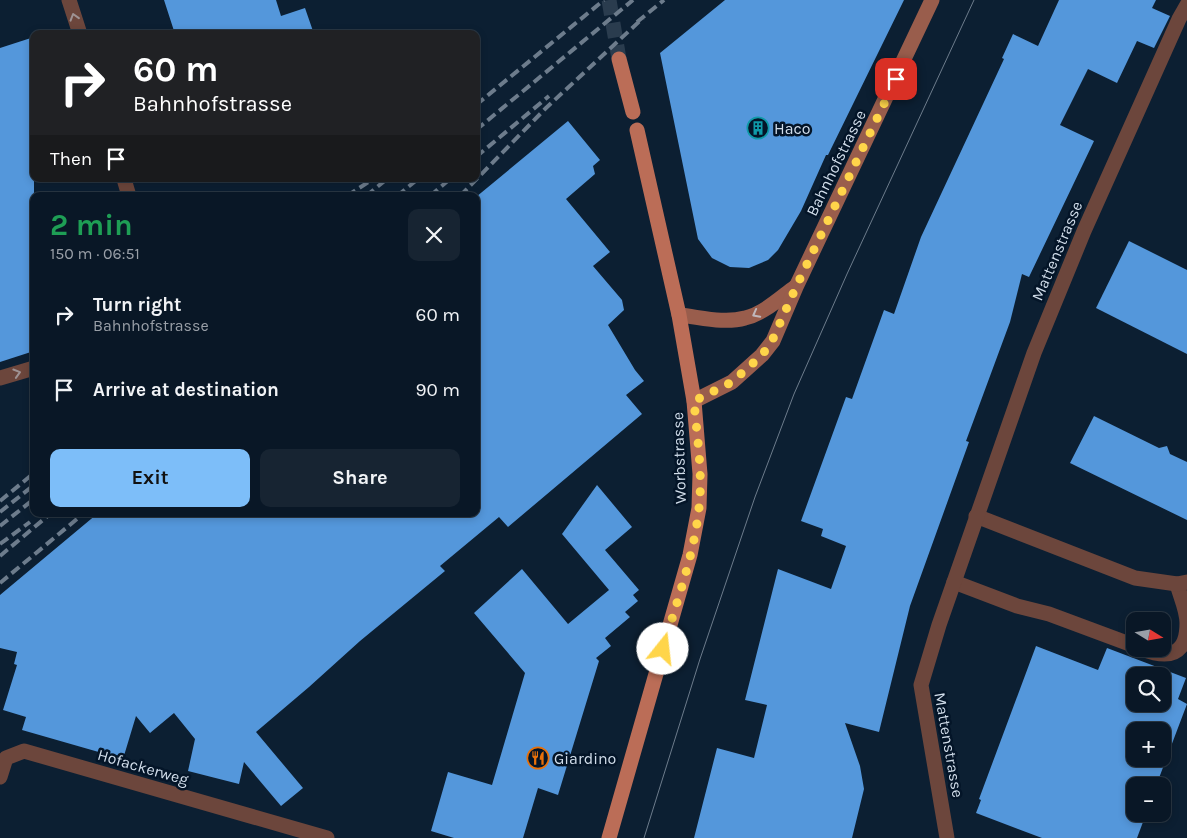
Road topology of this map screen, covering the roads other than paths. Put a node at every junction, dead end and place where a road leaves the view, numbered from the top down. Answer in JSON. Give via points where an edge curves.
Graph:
{"nodes":[{"id":1,"x":69,"y":0,"type":"edge"},
{"id":2,"x":932,"y":0,"type":"edge"},
{"id":3,"x":1187,"y":5,"type":"edge"},
{"id":4,"x":79,"y":30,"type":"edge"},
{"id":5,"x":620,"y":59,"type":"tunnel mouth"},
{"id":6,"x":633,"y":112,"type":"dead end"},
{"id":7,"x":637,"y":130,"type":"dead end"},
{"id":8,"x":796,"y":287,"type":"junction"},
{"id":9,"x":679,"y":315,"type":"junction"},
{"id":10,"x":30,"y":369,"type":"edge"},
{"id":11,"x":0,"y":378,"type":"edge"},
{"id":12,"x":694,"y":401,"type":"junction"},
{"id":13,"x":976,"y":516,"type":"junction"},
{"id":14,"x":954,"y":582,"type":"junction"},
{"id":15,"x":1182,"y":583,"type":"edge"},
{"id":16,"x":1126,"y":643,"type":"edge"},
{"id":17,"x":1171,"y":653,"type":"edge"},
{"id":18,"x":0,"y":778,"type":"edge"},
{"id":19,"x":288,"y":833,"type":"edge"},
{"id":20,"x":327,"y":838,"type":"edge"},
{"id":21,"x":609,"y":838,"type":"edge"},
{"id":22,"x":947,"y":838,"type":"edge"}],
"edges":[{"from":4,"to":1,"type":"street","one_way":true},
{"from":2,"to":8,"type":"street","name":"Bahnhofstrasse"},
{"from":3,"to":13,"type":"street","name":"Mattenstrasse","via":[[1084,231],[1034,352]]},
{"from":5,"to":6,"type":"main road"},
{"from":7,"to":9,"type":"main road","name":"Worbstrasse"},
{"from":8,"to":9,"type":"street","one_way":true,"via":[[747,318],[730,320]]},
{"from":8,"to":12,"type":"street","name":"Bahnhofstrasse","via":[[772,341],[762,355],[732,382]]},
{"from":9,"to":12,"type":"main road","name":"Worbstrasse"},
{"from":11,"to":10,"type":"street","one_way":true},
{"from":12,"to":21,"type":"main road","name":"Worbstrasse","via":[[700,474],[699,508],[690,555]]},
{"from":13,"to":14,"type":"street","name":"Mattenstrasse"},
{"from":13,"to":15,"type":"street","via":[[1135,578]]},
{"from":14,"to":16,"type":"street"},
{"from":14,"to":22,"type":"street","name":"Mattenstrasse","via":[[921,685]]},
{"from":15,"to":17,"type":"street","via":[[1187,622],[1184,639],[1177,651]]},
{"from":18,"to":19,"type":"street","name":"Hofackerweg","via":[[6,758],[24,751]]},
{"from":19,"to":20,"type":"street","name":"Hofackerweg"}]}
